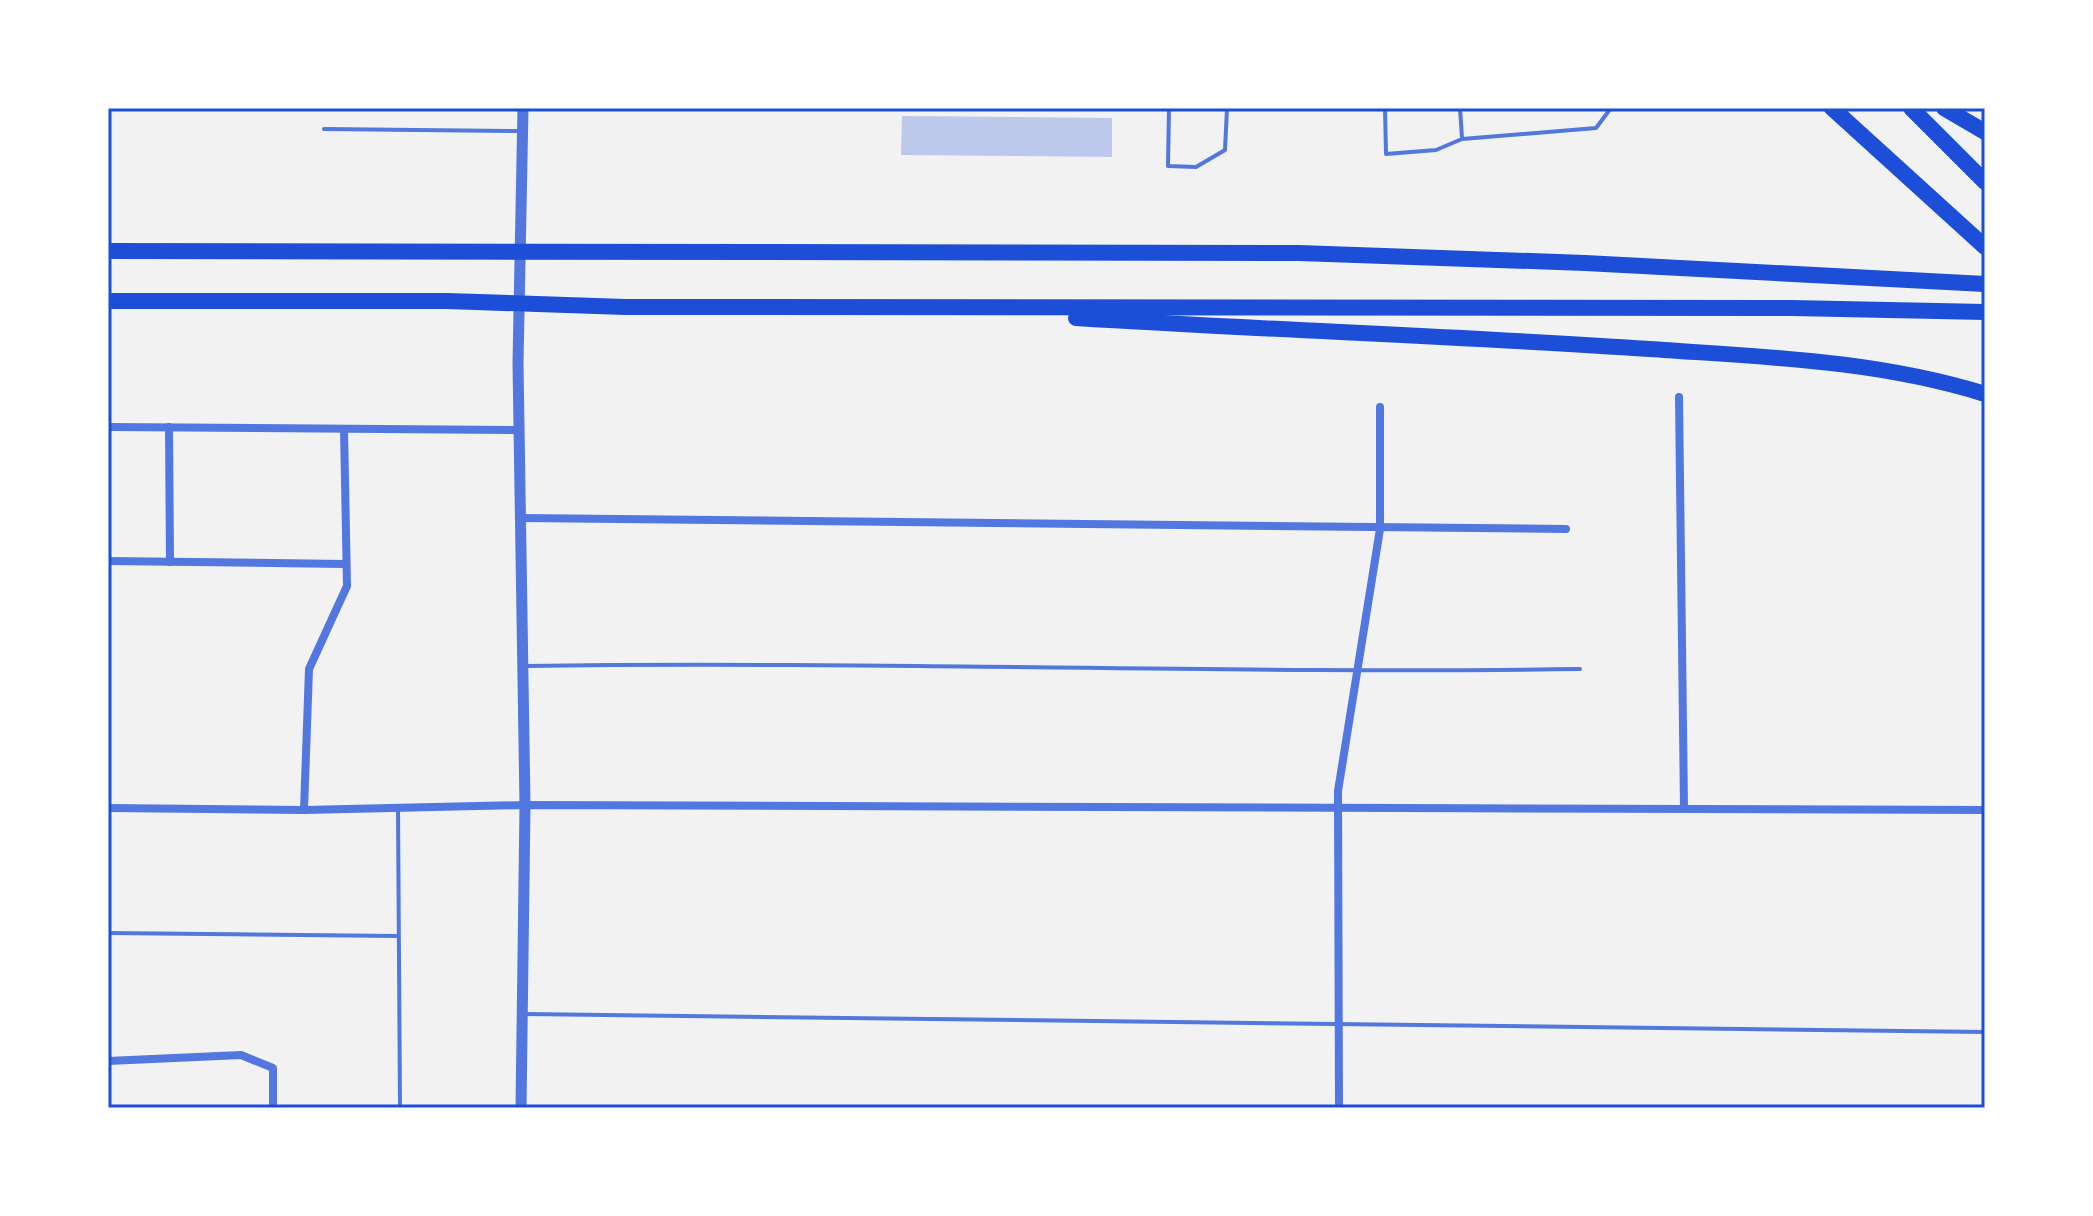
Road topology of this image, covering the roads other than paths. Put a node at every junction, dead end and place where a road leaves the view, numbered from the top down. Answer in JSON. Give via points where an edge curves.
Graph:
{"nodes":[{"id":1,"x":523,"y":108,"type":"edge"},
{"id":2,"x":1169,"y":108,"type":"edge"},
{"id":3,"x":1227,"y":108,"type":"edge"},
{"id":4,"x":1385,"y":108,"type":"edge"},
{"id":5,"x":1460,"y":108,"type":"edge"},
{"id":6,"x":1611,"y":108,"type":"edge"},
{"id":7,"x":1832,"y":108,"type":"edge"},
{"id":8,"x":1911,"y":108,"type":"edge"},
{"id":9,"x":1944,"y":108,"type":"edge"},
{"id":10,"x":324,"y":129,"type":"dead end"},
{"id":11,"x":520,"y":131,"type":"junction"},
{"id":12,"x":1985,"y":132,"type":"edge"},
{"id":13,"x":1462,"y":139,"type":"junction"},
{"id":14,"x":1985,"y":182,"type":"edge"},
{"id":15,"x":1985,"y":247,"type":"edge"},
{"id":16,"x":108,"y":251,"type":"edge"},
{"id":17,"x":1985,"y":284,"type":"edge"},
{"id":18,"x":108,"y":301,"type":"edge"},
{"id":19,"x":819,"y":307,"type":"junction"},
{"id":20,"x":1985,"y":312,"type":"edge"},
{"id":21,"x":1985,"y":394,"type":"edge"},
{"id":22,"x":1679,"y":397,"type":"dead end"},
{"id":23,"x":1380,"y":407,"type":"dead end"},
{"id":24,"x":108,"y":427,"type":"edge"},
{"id":25,"x":169,"y":427,"type":"junction"},
{"id":26,"x":344,"y":429,"type":"junction"},
{"id":27,"x":520,"y":430,"type":"junction"},
{"id":28,"x":522,"y":518,"type":"junction"},
{"id":29,"x":1380,"y":529,"type":"junction"},
{"id":30,"x":1566,"y":529,"type":"dead end"},
{"id":31,"x":108,"y":561,"type":"edge"},
{"id":32,"x":170,"y":562,"type":"junction"},
{"id":33,"x":345,"y":564,"type":"junction"},
{"id":34,"x":524,"y":666,"type":"junction"},
{"id":35,"x":1580,"y":669,"type":"dead end"},
{"id":36,"x":1358,"y":672,"type":"junction"},
{"id":37,"x":525,"y":805,"type":"junction"},
{"id":38,"x":398,"y":807,"type":"junction"},
{"id":39,"x":1338,"y":807,"type":"junction"},
{"id":40,"x":108,"y":808,"type":"edge"},
{"id":41,"x":1684,"y":808,"type":"junction"},
{"id":42,"x":304,"y":810,"type":"junction"},
{"id":43,"x":1985,"y":810,"type":"edge"},
{"id":44,"x":108,"y":933,"type":"edge"},
{"id":45,"x":397,"y":936,"type":"junction"},
{"id":46,"x":523,"y":1014,"type":"junction"},
{"id":47,"x":1339,"y":1025,"type":"junction"},
{"id":48,"x":1985,"y":1032,"type":"edge"},
{"id":49,"x":108,"y":1061,"type":"edge"},
{"id":50,"x":273,"y":1108,"type":"edge"},
{"id":51,"x":400,"y":1108,"type":"edge"},
{"id":52,"x":521,"y":1108,"type":"edge"},
{"id":53,"x":1339,"y":1108,"type":"edge"}],
"edges":[{"from":1,"to":11,"type":"street"},
{"from":2,"to":3,"type":"lane","via":[[1168,166],[1196,167],[1225,150]]},
{"from":4,"to":13,"type":"lane","via":[[1386,154],[1436,150]]},
{"from":5,"to":13,"type":"lane"},
{"from":6,"to":13,"type":"lane","via":[[1596,128]]},
{"from":7,"to":15,"type":"highway"},
{"from":8,"to":14,"type":"highway"},
{"from":9,"to":12,"type":"highway"},
{"from":10,"to":11,"type":"lane"},
{"from":11,"to":27,"type":"street"},
{"from":16,"to":17,"type":"highway","via":[[1299,253]]},
{"from":18,"to":19,"type":"highway"},
{"from":19,"to":20,"type":"highway"},
{"from":19,"to":21,"type":"highway","via":[[1532,341],[1818,361],[1897,372]]},
{"from":22,"to":41,"type":"street"},
{"from":23,"to":29,"type":"street"},
{"from":24,"to":25,"type":"street"},
{"from":25,"to":26,"type":"street"},
{"from":25,"to":32,"type":"street"},
{"from":26,"to":27,"type":"street"},
{"from":26,"to":33,"type":"street"},
{"from":27,"to":28,"type":"street"},
{"from":28,"to":29,"type":"street"},
{"from":28,"to":34,"type":"street"},
{"from":29,"to":30,"type":"street"},
{"from":29,"to":36,"type":"street"},
{"from":31,"to":32,"type":"street"},
{"from":32,"to":33,"type":"street"},
{"from":33,"to":42,"type":"street","via":[[342,603],[307,679]]},
{"from":34,"to":36,"type":"lane"},
{"from":34,"to":37,"type":"street"},
{"from":35,"to":36,"type":"lane"},
{"from":36,"to":39,"type":"street"},
{"from":37,"to":38,"type":"street"},
{"from":37,"to":39,"type":"street"},
{"from":37,"to":46,"type":"street"},
{"from":38,"to":42,"type":"street"},
{"from":38,"to":45,"type":"lane"},
{"from":39,"to":41,"type":"street"},
{"from":39,"to":47,"type":"street"},
{"from":40,"to":42,"type":"street"},
{"from":41,"to":43,"type":"street"},
{"from":44,"to":45,"type":"lane"},
{"from":45,"to":51,"type":"lane"},
{"from":46,"to":47,"type":"lane"},
{"from":46,"to":52,"type":"street"},
{"from":47,"to":48,"type":"lane"},
{"from":47,"to":53,"type":"street"},
{"from":49,"to":50,"type":"street","via":[[241,1055],[273,1068]]}]}
